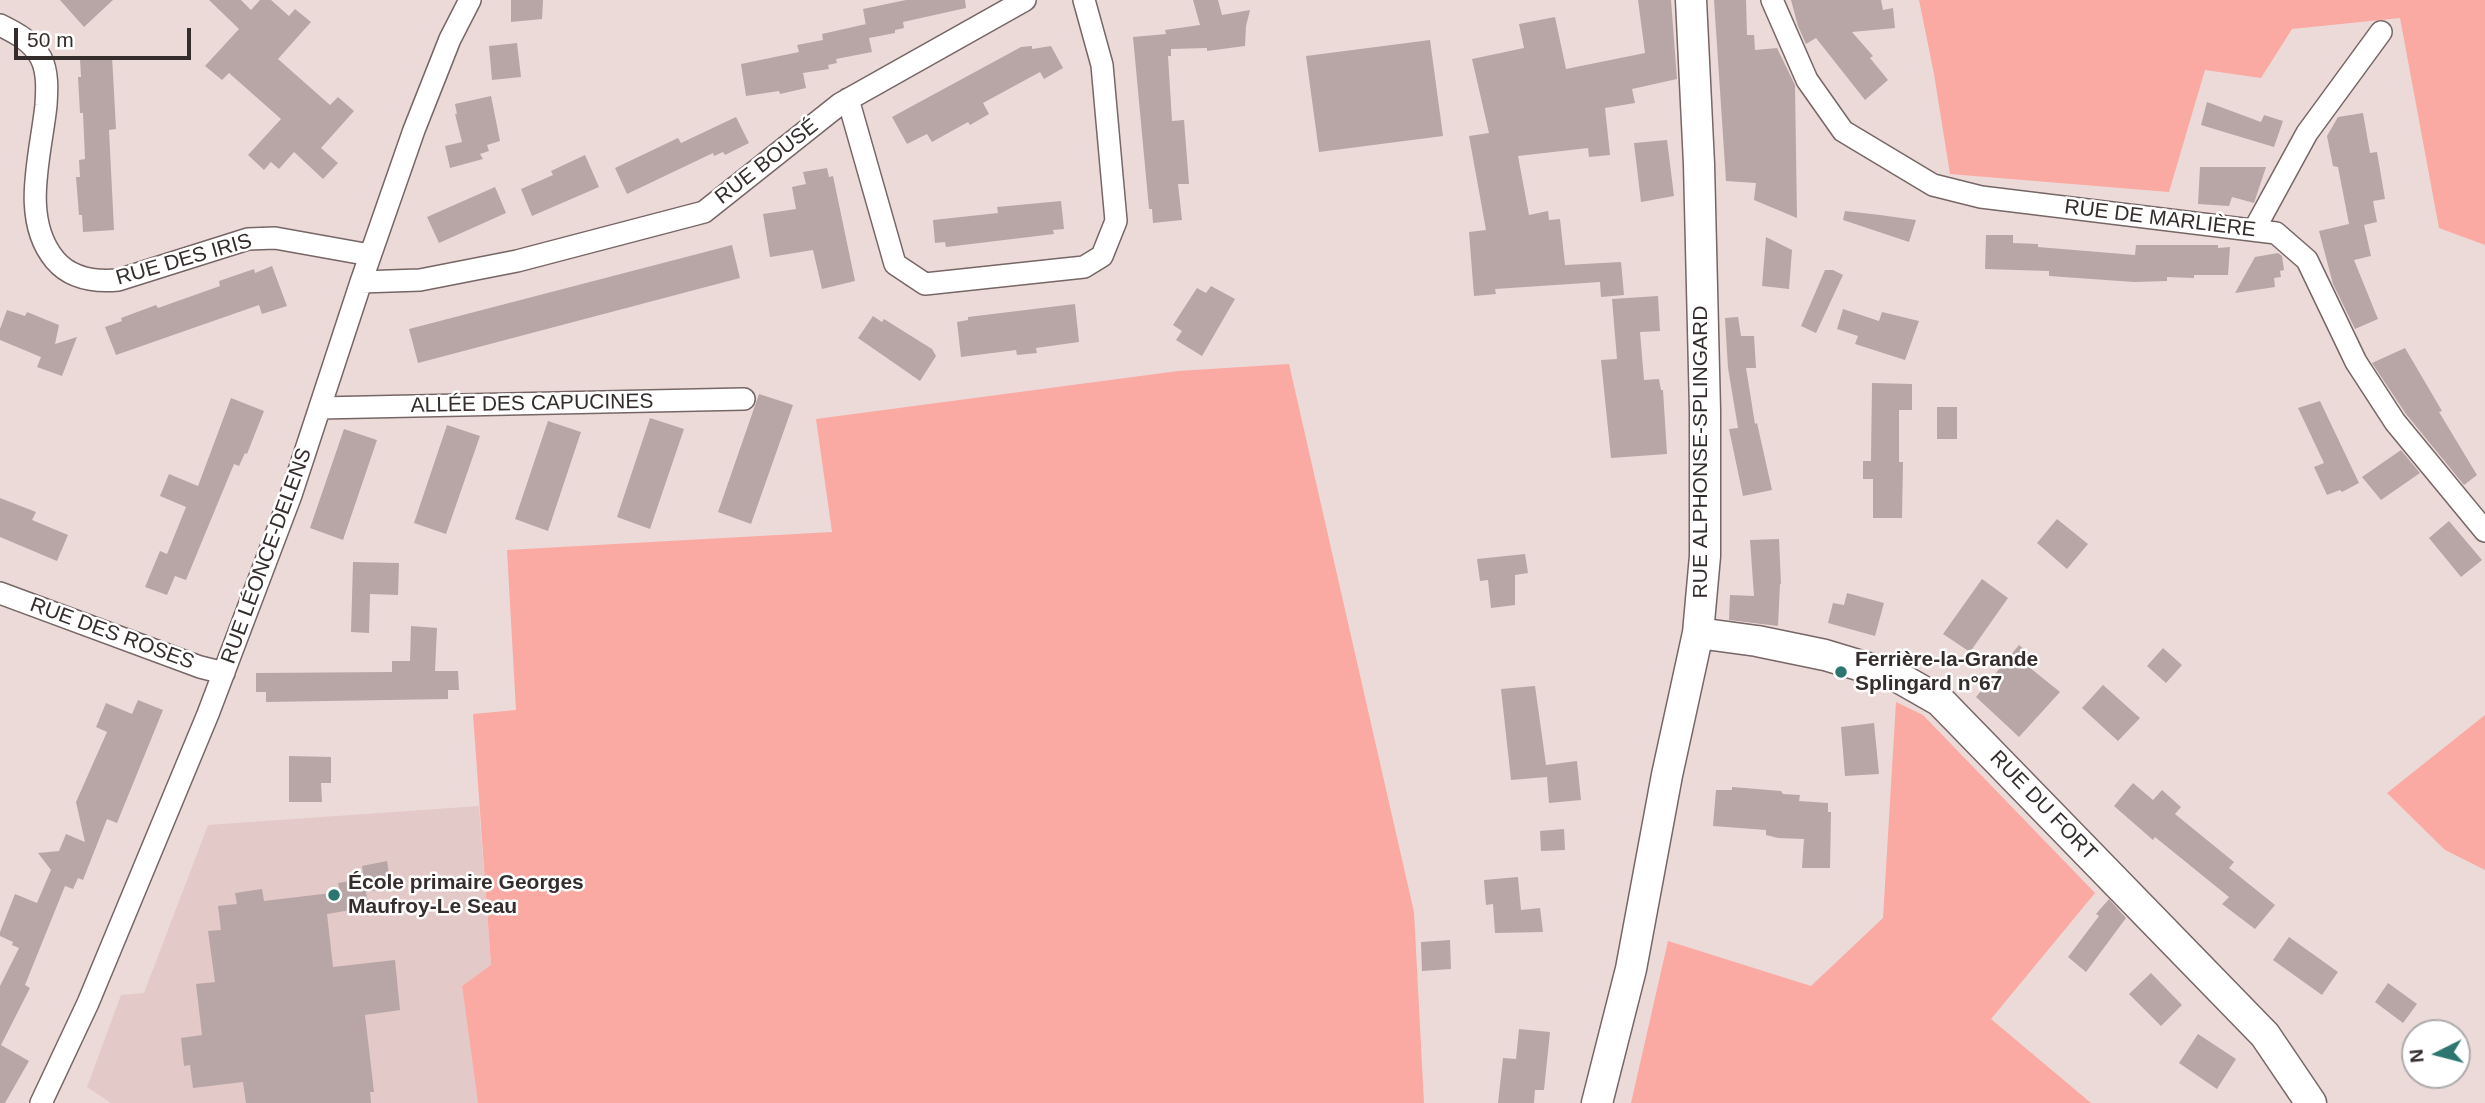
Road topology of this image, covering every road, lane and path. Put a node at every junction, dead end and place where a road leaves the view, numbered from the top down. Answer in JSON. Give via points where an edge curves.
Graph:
{"nodes":[{"id":1,"x":470,"y":0,"type":"edge"},
{"id":2,"x":1025,"y":0,"type":"edge"},
{"id":3,"x":1084,"y":0,"type":"edge"},
{"id":4,"x":1691,"y":0,"type":"edge"},
{"id":5,"x":1772,"y":0,"type":"edge"},
{"id":6,"x":0,"y":24,"type":"edge"},
{"id":7,"x":2381,"y":32,"type":"dead end"},
{"id":8,"x":848,"y":100,"type":"junction"},
{"id":9,"x":2254,"y":230,"type":"junction"},
{"id":10,"x":370,"y":255,"type":"junction"},
{"id":11,"x":360,"y":282,"type":"junction"},
{"id":12,"x":744,"y":399,"type":"dead end"},
{"id":13,"x":320,"y":408,"type":"junction"},
{"id":14,"x":2485,"y":531,"type":"edge"},
{"id":15,"x":0,"y":593,"type":"edge"},
{"id":16,"x":1698,"y":633,"type":"junction"},
{"id":17,"x":224,"y":673,"type":"junction"},
{"id":18,"x":41,"y":1103,"type":"edge"},
{"id":19,"x":1597,"y":1103,"type":"edge"},
{"id":20,"x":2311,"y":1103,"type":"edge"}],
"edges":[{"from":1,"to":10,"type":"street","name":"RUE LÉONCE-DELENS","via":[[450,39]]},
{"from":2,"to":8,"type":"street","name":"RUE BOUSÉ"},
{"from":3,"to":8,"type":"street","via":[[1102,65],[1116,221],[1102,256],[1084,267],[925,284],[895,264]]},
{"from":4,"to":16,"type":"street","name":"RUE ALPHONSE-SPLINGARD","via":[[1705,411],[1705,556]]},
{"from":5,"to":9,"type":"street","name":"RUE DE MARLIÈRE","via":[[1807,80],[1843,131],[1933,185],[1981,197]]},
{"from":6,"to":10,"type":"street","name":"RUE DES IRIS","via":[[22,36],[41,58],[48,84],[36,218],[43,246],[76,276],[102,282],[118,280],[248,239],[275,238]]},
{"from":7,"to":9,"type":"street","via":[[2307,133]]},
{"from":8,"to":11,"type":"street","name":"RUE BOUSÉ","via":[[704,212],[517,261],[421,280]]},
{"from":9,"to":14,"type":"street","name":"RUE DE MARLIÈRE","via":[[2276,233],[2307,260],[2356,362],[2395,422]]},
{"from":10,"to":11,"type":"street","name":"RUE LÉONCE-DELENS"},
{"from":11,"to":13,"type":"street","name":"RUE LÉONCE-DELENS"},
{"from":12,"to":13,"type":"street","name":"ALLÉE DES CAPUCINES"},
{"from":13,"to":17,"type":"street","name":"RUE LÉONCE-DELENS"},
{"from":15,"to":17,"type":"street","name":"RUE DES ROSES"},
{"from":16,"to":19,"type":"street","name":"RUE ALPHONSE-SPLINGARD","via":[[1631,969]]},
{"from":16,"to":20,"type":"street","name":"RUE DU FORT","via":[[1825,655],[1898,677],[1940,701],[2265,1035]]},
{"from":17,"to":18,"type":"street","name":"RUE LÉONCE-DELENS","via":[[93,991]]}]}
